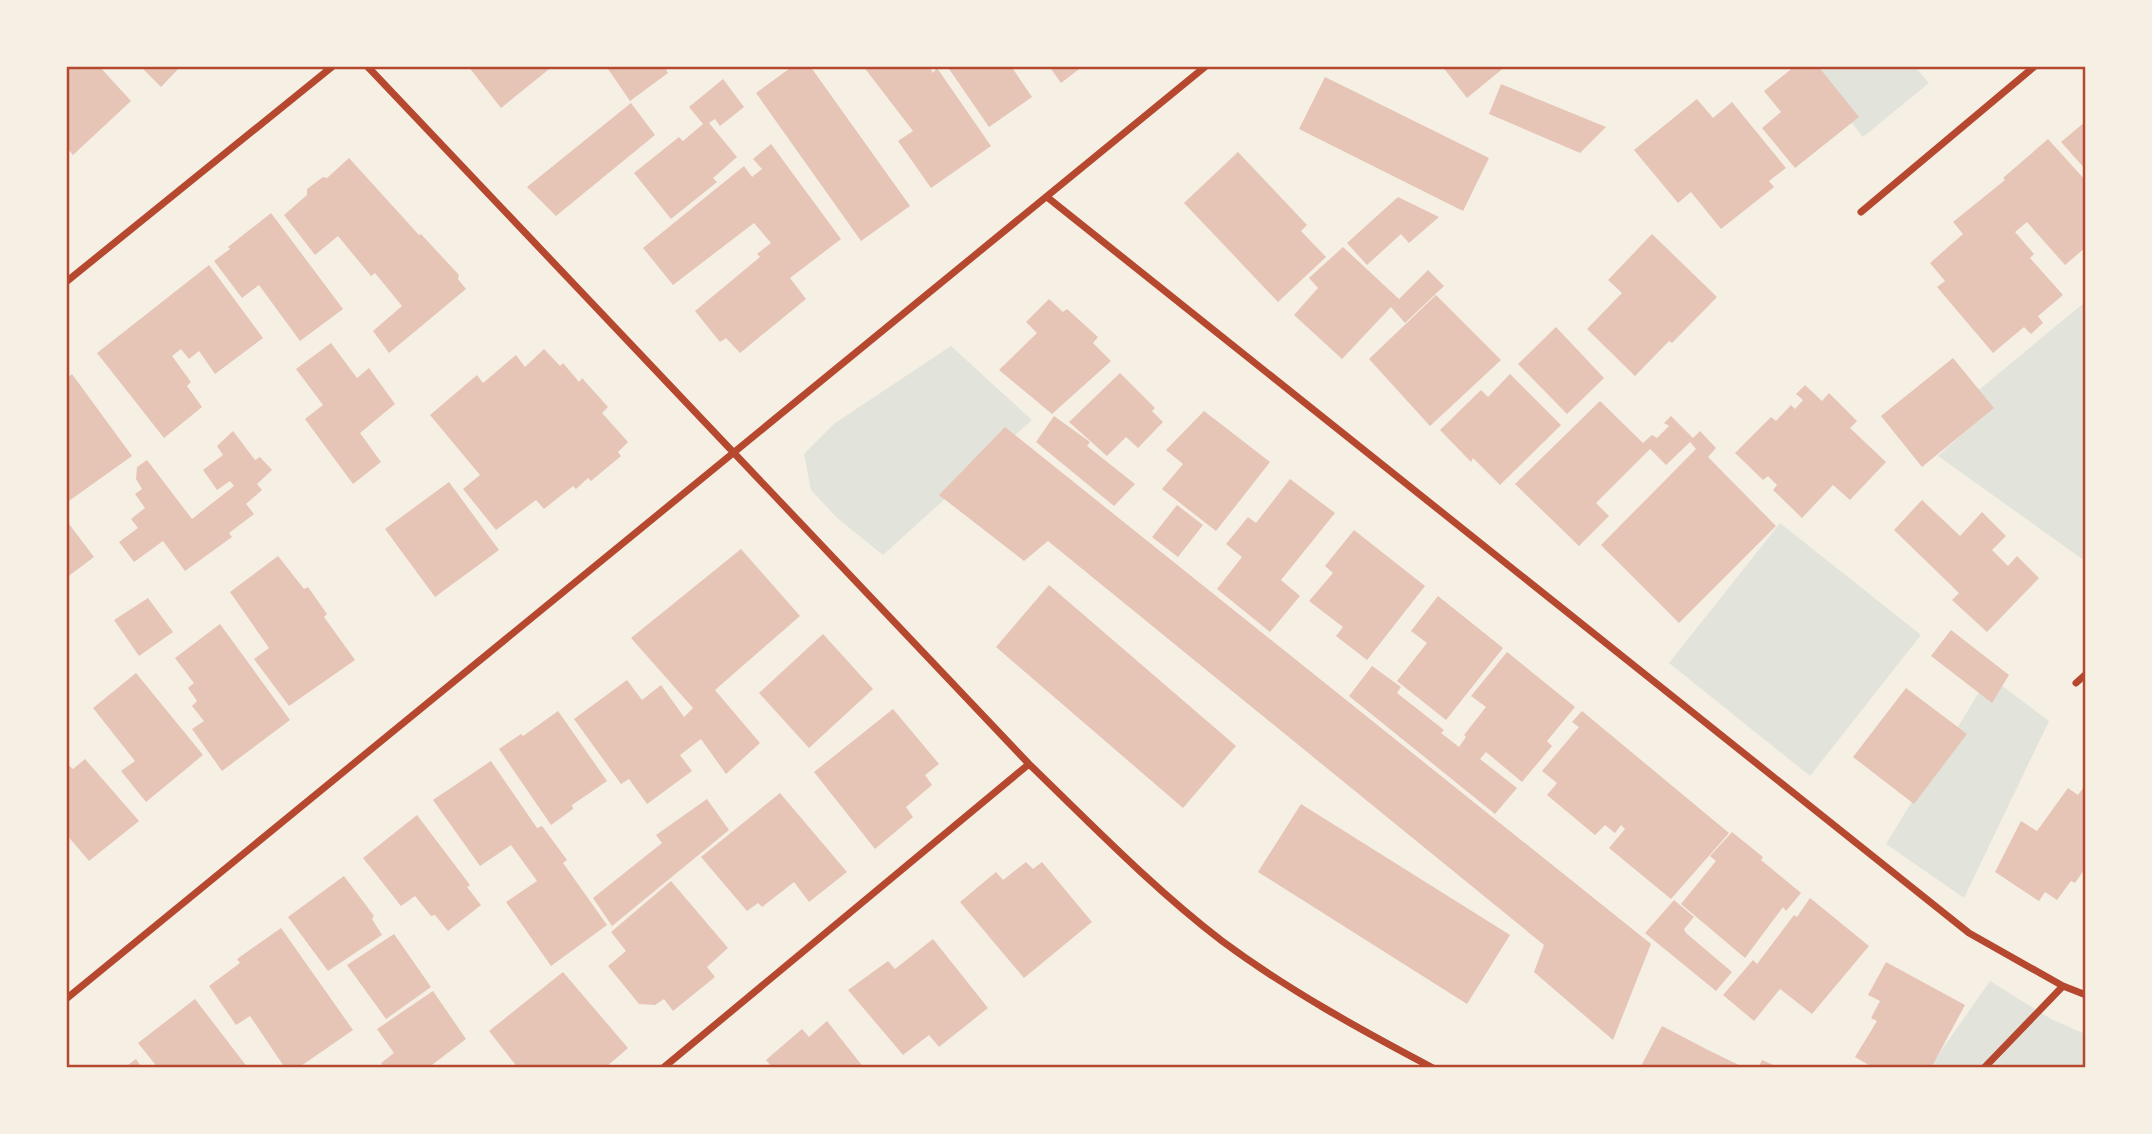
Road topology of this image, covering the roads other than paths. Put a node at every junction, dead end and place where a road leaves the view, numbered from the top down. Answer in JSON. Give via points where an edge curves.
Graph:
{"nodes":[{"id":1,"x":332,"y":66,"type":"edge"},
{"id":2,"x":367,"y":66,"type":"edge"},
{"id":3,"x":1206,"y":66,"type":"edge"},
{"id":4,"x":2035,"y":66,"type":"edge"},
{"id":5,"x":1047,"y":197,"type":"junction"},
{"id":6,"x":1861,"y":212,"type":"dead end"},
{"id":7,"x":66,"y":282,"type":"edge"},
{"id":8,"x":734,"y":453,"type":"junction"},
{"id":9,"x":2085,"y":674,"type":"edge"},
{"id":10,"x":2076,"y":683,"type":"dead end"},
{"id":11,"x":1029,"y":764,"type":"junction"},
{"id":12,"x":2063,"y":986,"type":"junction"},
{"id":13,"x":2085,"y":995,"type":"edge"},
{"id":14,"x":66,"y":999,"type":"edge"},
{"id":15,"x":663,"y":1068,"type":"edge"},
{"id":16,"x":1433,"y":1068,"type":"edge"},
{"id":17,"x":1984,"y":1068,"type":"edge"}],
"edges":[{"from":1,"to":7,"type":"street"},
{"from":2,"to":8,"type":"street"},
{"from":3,"to":5,"type":"street"},
{"from":4,"to":6,"type":"street"},
{"from":5,"to":8,"type":"street"},
{"from":5,"to":12,"type":"street","via":[[1969,933]]},
{"from":8,"to":11,"type":"street"},
{"from":8,"to":14,"type":"street"},
{"from":9,"to":10,"type":"street"},
{"from":11,"to":15,"type":"street"},
{"from":11,"to":16,"type":"street","via":[[1222,941],[1290,988]]},
{"from":12,"to":13,"type":"street"},
{"from":12,"to":17,"type":"street"}]}
